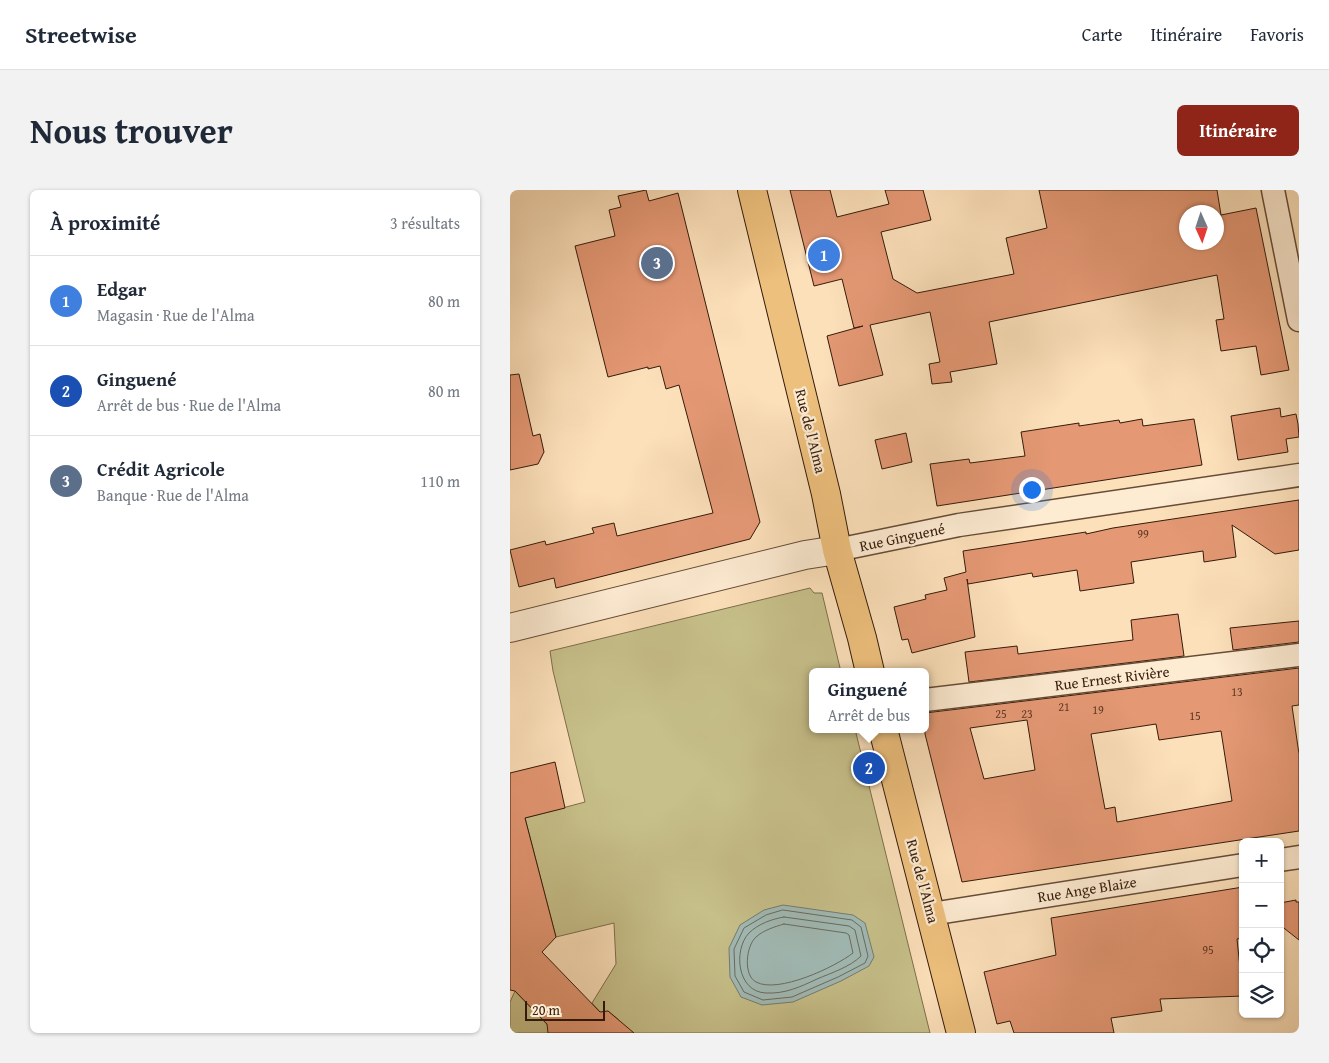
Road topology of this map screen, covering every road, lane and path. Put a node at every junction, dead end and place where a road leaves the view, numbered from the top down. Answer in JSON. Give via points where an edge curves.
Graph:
{"nodes":[{"id":1,"x":752,"y":190,"type":"edge"},
{"id":2,"x":1273,"y":190,"type":"edge"},
{"id":3,"x":1299,"y":320,"type":"edge"},
{"id":4,"x":1299,"y":475,"type":"edge"},
{"id":5,"x":837,"y":550,"type":"junction"},
{"id":6,"x":510,"y":628,"type":"edge"},
{"id":7,"x":1299,"y":656,"type":"edge"},
{"id":8,"x":869,"y":668,"type":"edge"},
{"id":9,"x":929,"y":700,"type":"edge"},
{"id":10,"x":884,"y":733,"type":"edge"},
{"id":11,"x":1299,"y":857,"type":"edge"},
{"id":12,"x":1284,"y":859,"type":"edge"},
{"id":13,"x":1239,"y":867,"type":"edge"},
{"id":14,"x":931,"y":914,"type":"junction"},
{"id":15,"x":961,"y":1033,"type":"edge"}],
"edges":[{"from":1,"to":5,"type":"main road","name":"Rue de l'Alma"},
{"from":2,"to":3,"type":"street"},
{"from":4,"to":5,"type":"street","name":"Rue Ginguené","via":[[959,525]]},
{"from":5,"to":6,"type":"street","name":"Rue Ginguené","via":[[805,555]]},
{"from":5,"to":8,"type":"main road","name":"Rue de l'Alma"},
{"from":7,"to":9,"type":"street","name":"Rue Ernest Rivière"},
{"from":10,"to":14,"type":"main road","name":"Rue de l'Alma"},
{"from":11,"to":12,"type":"street"},
{"from":13,"to":14,"type":"street","name":"Rue Ange Blaize"},
{"from":14,"to":15,"type":"main road","name":"Rue de l'Alma"}]}
